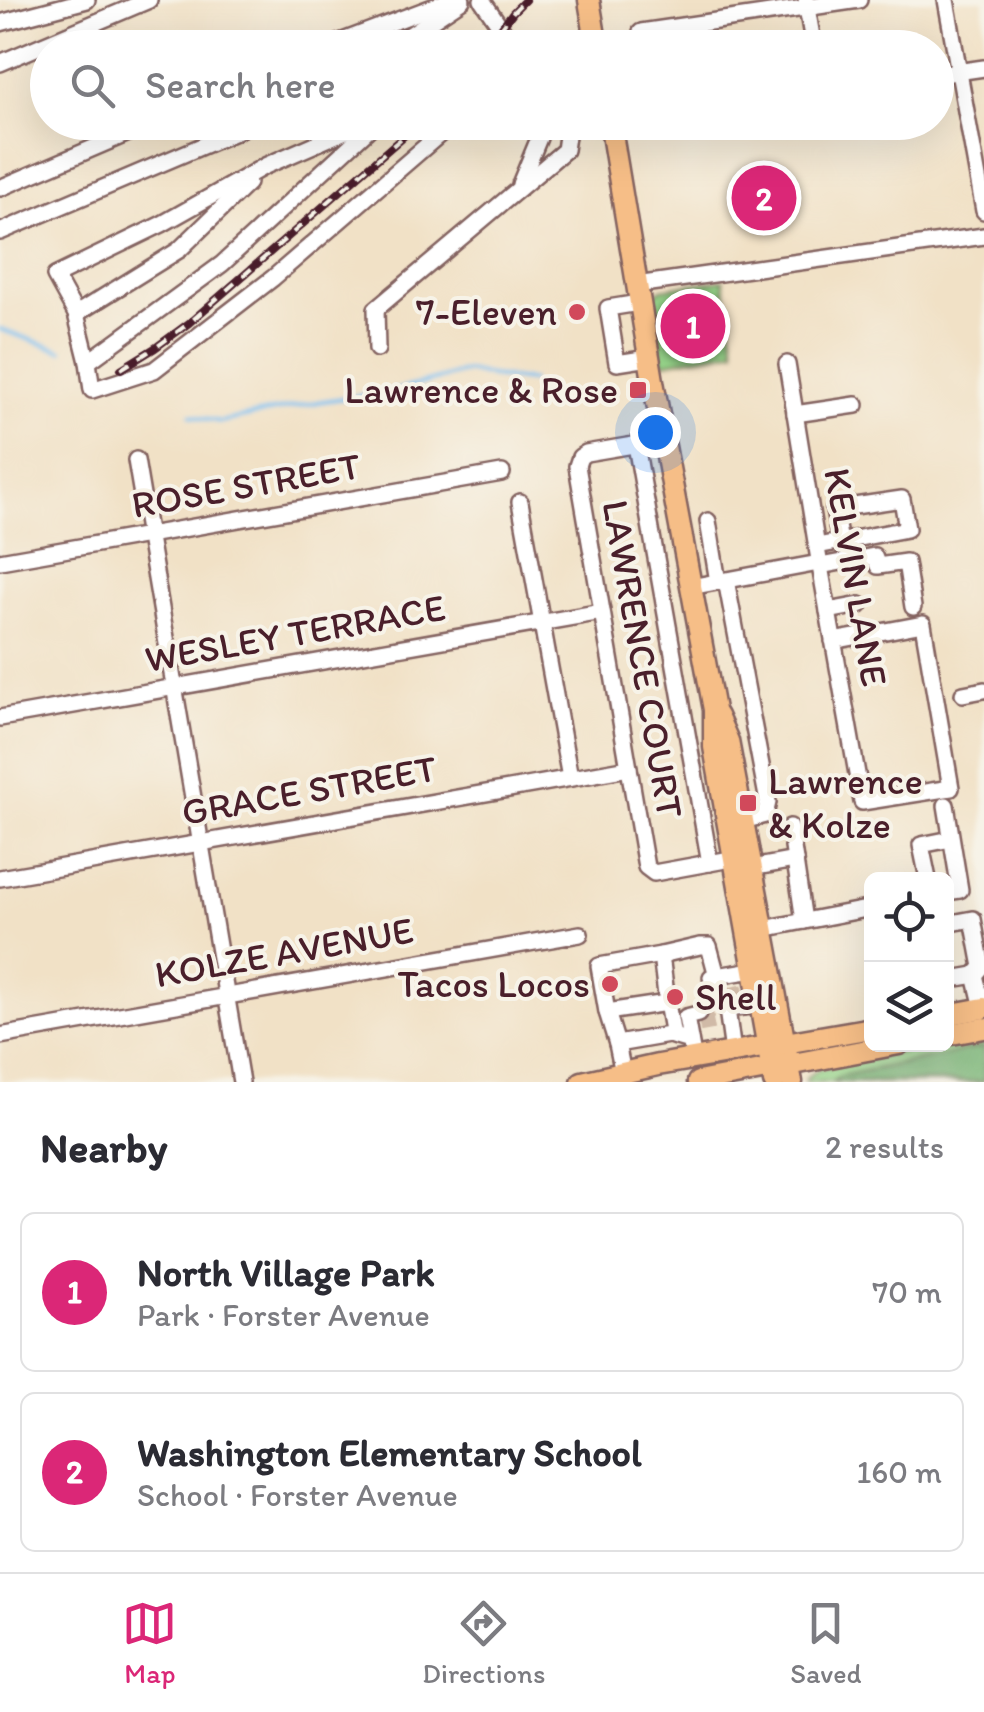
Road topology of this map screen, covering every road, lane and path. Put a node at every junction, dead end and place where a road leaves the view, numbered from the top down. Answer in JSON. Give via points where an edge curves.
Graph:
{"nodes":[{"id":1,"x":86,"y":0,"type":"edge"},
{"id":2,"x":150,"y":0,"type":"edge"},
{"id":3,"x":451,"y":0,"type":"edge"},
{"id":4,"x":462,"y":0,"type":"edge"},
{"id":5,"x":482,"y":0,"type":"edge"},
{"id":6,"x":589,"y":0,"type":"edge"},
{"id":7,"x":859,"y":0,"type":"edge"},
{"id":8,"x":946,"y":0,"type":"edge"},
{"id":9,"x":806,"y":4,"type":"edge"},
{"id":10,"x":0,"y":22,"type":"edge"},
{"id":11,"x":79,"y":30,"type":"edge"},
{"id":12,"x":372,"y":30,"type":"edge"},
{"id":13,"x":418,"y":30,"type":"edge"},
{"id":14,"x":503,"y":30,"type":"edge"},
{"id":15,"x":594,"y":30,"type":"edge"},
{"id":16,"x":654,"y":30,"type":"edge"},
{"id":17,"x":811,"y":30,"type":"edge"},
{"id":18,"x":951,"y":30,"type":"edge"},
{"id":19,"x":954,"y":44,"type":"edge"},
{"id":20,"x":30,"y":50,"type":"edge"},
{"id":21,"x":0,"y":63,"type":"edge"},
{"id":22,"x":984,"y":68,"type":"edge"},
{"id":23,"x":959,"y":72,"type":"junction"},
{"id":24,"x":954,"y":73,"type":"edge"},
{"id":25,"x":112,"y":140,"type":"edge"},
{"id":26,"x":215,"y":140,"type":"edge"},
{"id":27,"x":325,"y":140,"type":"edge"},
{"id":28,"x":356,"y":140,"type":"edge"},
{"id":29,"x":433,"y":140,"type":"edge"},
{"id":30,"x":538,"y":140,"type":"edge"},
{"id":31,"x":566,"y":140,"type":"edge"},
{"id":32,"x":613,"y":140,"type":"edge"},
{"id":33,"x":979,"y":152,"type":"edge"},
{"id":34,"x":265,"y":166,"type":"junction"},
{"id":35,"x":0,"y":188,"type":"edge"},
{"id":36,"x":516,"y":192,"type":"junction"},
{"id":37,"x":984,"y":211,"type":"edge"},
{"id":38,"x":0,"y":232,"type":"edge"},
{"id":39,"x":984,"y":236,"type":"edge"},
{"id":40,"x":638,"y":294,"type":"junction"},
{"id":41,"x":76,"y":314,"type":"junction"},
{"id":42,"x":377,"y":349,"type":"dead end"},
{"id":43,"x":648,"y":358,"type":"junction"},
{"id":44,"x":88,"y":362,"type":"junction"},
{"id":45,"x":787,"y":364,"type":"dead end"},
{"id":46,"x":856,"y":405,"type":"dead end"},
{"id":47,"x":795,"y":414,"type":"junction"},
{"id":48,"x":663,"y":440,"type":"junction"},
{"id":49,"x":636,"y":445,"type":"junction"},
{"id":50,"x":136,"y":460,"type":"dead end"},
{"id":51,"x":502,"y":472,"type":"dead end"},
{"id":52,"x":520,"y":502,"type":"dead end"},
{"id":53,"x":708,"y":521,"type":"dead end"},
{"id":54,"x":148,"y":535,"type":"junction"},
{"id":55,"x":840,"y":542,"type":"junction"},
{"id":56,"x":818,"y":558,"type":"junction"},
{"id":57,"x":0,"y":561,"type":"edge"},
{"id":58,"x":722,"y":581,"type":"junction"},
{"id":59,"x":690,"y":587,"type":"junction"},
{"id":60,"x":860,"y":605,"type":"dead end"},
{"id":61,"x":913,"y":607,"type":"dead end"},
{"id":62,"x":828,"y":611,"type":"junction"},
{"id":63,"x":602,"y":612,"type":"junction"},
{"id":64,"x":540,"y":623,"type":"junction"},
{"id":65,"x":834,"y":642,"type":"junction"},
{"id":66,"x":174,"y":688,"type":"junction"},
{"id":67,"x":984,"y":690,"type":"edge"},
{"id":68,"x":963,"y":694,"type":"dead end"},
{"id":69,"x":714,"y":710,"type":"junction"},
{"id":70,"x":0,"y":718,"type":"edge"},
{"id":71,"x":629,"y":768,"type":"junction"},
{"id":72,"x":570,"y":778,"type":"junction"},
{"id":73,"x":946,"y":805,"type":"dead end"},
{"id":74,"x":743,"y":821,"type":"junction"},
{"id":75,"x":790,"y":827,"type":"dead end"},
{"id":76,"x":951,"y":839,"type":"junction"},
{"id":77,"x":200,"y":842,"type":"junction"},
{"id":78,"x":795,"y":860,"type":"junction"},
{"id":79,"x":744,"y":861,"type":"junction"},
{"id":80,"x":710,"y":862,"type":"junction"},
{"id":81,"x":927,"y":872,"type":"edge"},
{"id":82,"x":0,"y":878,"type":"edge"},
{"id":83,"x":954,"y":891,"type":"edge"},
{"id":84,"x":864,"y":910,"type":"edge"},
{"id":85,"x":804,"y":921,"type":"junction"},
{"id":86,"x":954,"y":923,"type":"edge"},
{"id":87,"x":763,"y":929,"type":"junction"},
{"id":88,"x":580,"y":934,"type":"dead end"},
{"id":89,"x":661,"y":955,"type":"junction"},
{"id":90,"x":975,"y":975,"type":"junction"},
{"id":91,"x":954,"y":979,"type":"edge"},
{"id":92,"x":226,"y":995,"type":"junction"},
{"id":93,"x":668,"y":1003,"type":"junction"},
{"id":94,"x":984,"y":1008,"type":"edge"},
{"id":95,"x":717,"y":1011,"type":"junction"},
{"id":96,"x":607,"y":1012,"type":"junction"},
{"id":97,"x":954,"y":1014,"type":"edge"},
{"id":98,"x":984,"y":1028,"type":"edge"},
{"id":99,"x":864,"y":1029,"type":"edge"},
{"id":100,"x":954,"y":1034,"type":"edge"},
{"id":101,"x":0,"y":1036,"type":"edge"},
{"id":102,"x":617,"y":1044,"type":"junction"},
{"id":103,"x":776,"y":1045,"type":"junction"},
{"id":104,"x":733,"y":1052,"type":"junction"},
{"id":105,"x":869,"y":1052,"type":"edge"},
{"id":106,"x":623,"y":1073,"type":"junction"},
{"id":107,"x":782,"y":1075,"type":"edge"},
{"id":108,"x":240,"y":1082,"type":"edge"},
{"id":109,"x":582,"y":1082,"type":"edge"},
{"id":110,"x":698,"y":1082,"type":"edge"}],
"edges":[{"from":1,"to":10,"type":"street"},
{"from":2,"to":11,"type":"street"},
{"from":3,"to":12,"type":"street"},
{"from":4,"to":13,"type":"street"},
{"from":5,"to":14,"type":"street"},
{"from":6,"to":15,"type":"main road"},
{"from":7,"to":9,"type":"street"},
{"from":8,"to":18,"type":"street"},
{"from":9,"to":16,"type":"street"},
{"from":9,"to":17,"type":"street"},
{"from":19,"to":23,"type":"street"},
{"from":20,"to":21,"type":"street"},
{"from":22,"to":23,"type":"street"},
{"from":23,"to":24,"type":"street"},
{"from":23,"to":33,"type":"street"},
{"from":25,"to":35,"type":"street"},
{"from":26,"to":38,"type":"street"},
{"from":27,"to":34,"type":"street"},
{"from":28,"to":44,"type":"street","via":[[222,264]]},
{"from":29,"to":44,"type":"street","via":[[154,370],[92,390]]},
{"from":30,"to":36,"type":"street"},
{"from":31,"to":36,"type":"street","via":[[565,150]]},
{"from":32,"to":40,"type":"main road"},
{"from":33,"to":37,"type":"street"},
{"from":34,"to":41,"type":"street","via":[[180,250]]},
{"from":34,"to":41,"type":"street","via":[[55,276]]},
{"from":36,"to":42,"type":"street","via":[[376,308]]},
{"from":39,"to":40,"type":"street"},
{"from":40,"to":43,"type":"main road"},
{"from":40,"to":43,"type":"street","via":[[608,308],[616,363]]},
{"from":41,"to":44,"type":"street"},
{"from":43,"to":48,"type":"main road"},
{"from":45,"to":47,"type":"street","name":"KELVIN LANE"},
{"from":46,"to":47,"type":"street"},
{"from":47,"to":56,"type":"street","name":"KELVIN LANE"},
{"from":48,"to":49,"type":"street"},
{"from":48,"to":59,"type":"main road"},
{"from":49,"to":63,"type":"street","name":"LAWRENCE COURT","via":[[586,453],[577,466]]},
{"from":49,"to":80,"type":"street"},
{"from":50,"to":54,"type":"street"},
{"from":51,"to":54,"type":"street","name":"ROSE STREET"},
{"from":52,"to":64,"type":"street"},
{"from":53,"to":58,"type":"street"},
{"from":54,"to":57,"type":"street","name":"ROSE STREET"},
{"from":54,"to":66,"type":"street"},
{"from":55,"to":55,"type":"street","via":[[907,529],[902,499],[834,509]]},
{"from":55,"to":56,"type":"street"},
{"from":56,"to":58,"type":"street"},
{"from":56,"to":61,"type":"street","via":[[874,556],[878,566],[906,562]]},
{"from":56,"to":62,"type":"street","name":"KELVIN LANE"},
{"from":58,"to":59,"type":"street"},
{"from":58,"to":74,"type":"street","via":[[768,802],[766,815]]},
{"from":59,"to":69,"type":"main road"},
{"from":60,"to":62,"type":"street"},
{"from":62,"to":65,"type":"street","name":"KELVIN LANE"},
{"from":63,"to":64,"type":"street","name":"WESLEY TERRACE"},
{"from":63,"to":71,"type":"street","name":"LAWRENCE COURT"},
{"from":64,"to":66,"type":"street","name":"WESLEY TERRACE"},
{"from":64,"to":72,"type":"street"},
{"from":65,"to":65,"type":"street","name":"KELVIN LANE","via":[[862,802],[951,788],[923,624]]},
{"from":66,"to":70,"type":"street","name":"WESLEY TERRACE"},
{"from":66,"to":77,"type":"street"},
{"from":67,"to":68,"type":"street"},
{"from":69,"to":74,"type":"main road","via":[[728,741]]},
{"from":69,"to":79,"type":"main road","via":[[714,747]]},
{"from":71,"to":72,"type":"street","name":"GRACE STREET"},
{"from":71,"to":80,"type":"street","name":"LAWRENCE COURT","via":[[646,867],[654,873]]},
{"from":72,"to":77,"type":"street","name":"GRACE STREET"},
{"from":73,"to":76,"type":"street"},
{"from":74,"to":79,"type":"main road"},
{"from":75,"to":78,"type":"street"},
{"from":76,"to":81,"type":"street","via":[[922,845]]},
{"from":76,"to":83,"type":"street","via":[[960,890]]},
{"from":77,"to":82,"type":"street","name":"GRACE STREET"},
{"from":77,"to":92,"type":"street"},
{"from":78,"to":79,"type":"street"},
{"from":78,"to":85,"type":"street"},
{"from":79,"to":80,"type":"street"},
{"from":79,"to":87,"type":"main road"},
{"from":79,"to":95,"type":"main road"},
{"from":84,"to":85,"type":"street"},
{"from":85,"to":87,"type":"street"},
{"from":86,"to":90,"type":"street","via":[[973,919],[982,968]]},
{"from":87,"to":103,"type":"main road"},
{"from":88,"to":92,"type":"street","name":"KOLZE AVENUE"},
{"from":89,"to":93,"type":"street"},
{"from":89,"to":95,"type":"street","via":[[709,946]]},
{"from":89,"to":96,"type":"street","via":[[600,966]]},
{"from":90,"to":91,"type":"street"},
{"from":90,"to":94,"type":"street"},
{"from":92,"to":101,"type":"street","name":"KOLZE AVENUE"},
{"from":92,"to":108,"type":"street"},
{"from":93,"to":95,"type":"street"},
{"from":93,"to":96,"type":"street"},
{"from":94,"to":97,"type":"main road"},
{"from":95,"to":102,"type":"street","via":[[669,1034]]},
{"from":95,"to":103,"type":"main road"},
{"from":95,"to":104,"type":"main road"},
{"from":95,"to":104,"type":"street"},
{"from":95,"to":106,"type":"main road"},
{"from":96,"to":102,"type":"street"},
{"from":98,"to":100,"type":"main road"},
{"from":99,"to":103,"type":"main road"},
{"from":102,"to":106,"type":"street"},
{"from":103,"to":104,"type":"main road"},
{"from":103,"to":107,"type":"main road"},
{"from":105,"to":107,"type":"main road"},
{"from":106,"to":109,"type":"main road"},
{"from":107,"to":110,"type":"main road"}]}
